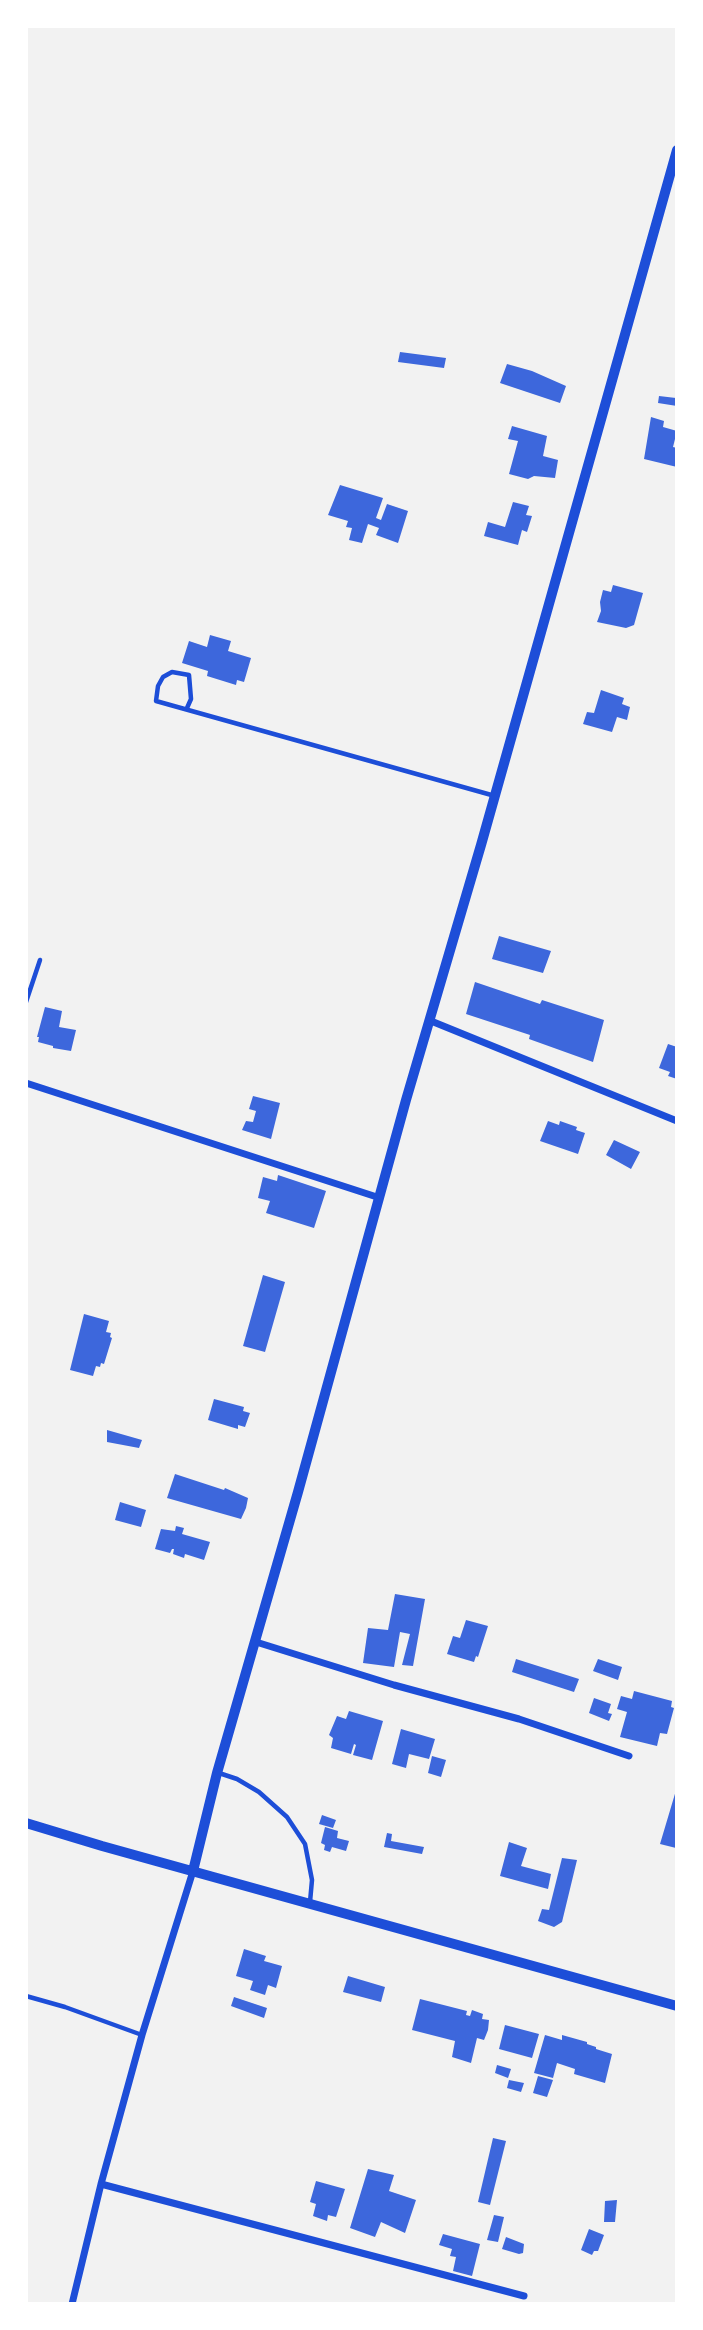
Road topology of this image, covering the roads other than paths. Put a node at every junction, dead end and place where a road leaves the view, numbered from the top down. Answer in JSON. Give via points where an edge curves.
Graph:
{"nodes":[{"id":1,"x":677,"y":150,"type":"edge"},
{"id":2,"x":187,"y":708,"type":"junction"},
{"id":3,"x":495,"y":796,"type":"junction"},
{"id":4,"x":40,"y":960,"type":"dead end"},
{"id":5,"x":26,"y":1002,"type":"edge"},
{"id":6,"x":431,"y":1021,"type":"junction"},
{"id":7,"x":26,"y":1083,"type":"edge"},
{"id":8,"x":677,"y":1121,"type":"edge"},
{"id":9,"x":380,"y":1198,"type":"junction"},
{"id":10,"x":256,"y":1642,"type":"junction"},
{"id":11,"x":629,"y":1756,"type":"dead end"},
{"id":12,"x":216,"y":1773,"type":"junction"},
{"id":13,"x":26,"y":1823,"type":"edge"},
{"id":14,"x":193,"y":1871,"type":"junction"},
{"id":15,"x":310,"y":1903,"type":"junction"},
{"id":16,"x":26,"y":1996,"type":"edge"},
{"id":17,"x":677,"y":2006,"type":"edge"},
{"id":18,"x":142,"y":2035,"type":"junction"},
{"id":19,"x":101,"y":2184,"type":"junction"},
{"id":20,"x":524,"y":2297,"type":"dead end"},
{"id":21,"x":72,"y":2304,"type":"edge"}],
"edges":[{"from":1,"to":3,"type":"street"},
{"from":2,"to":2,"type":"lane","via":[[189,676],[172,672],[163,677],[156,701]]},
{"from":2,"to":3,"type":"lane"},
{"from":3,"to":6,"type":"street"},
{"from":4,"to":5,"type":"lane"},
{"from":6,"to":8,"type":"street"},
{"from":6,"to":9,"type":"street"},
{"from":7,"to":9,"type":"street"},
{"from":9,"to":10,"type":"street"},
{"from":10,"to":11,"type":"street"},
{"from":10,"to":12,"type":"street"},
{"from":12,"to":14,"type":"street"},
{"from":12,"to":15,"type":"lane","via":[[237,1779],[287,1817],[305,1844],[312,1880]]},
{"from":13,"to":14,"type":"street"},
{"from":14,"to":15,"type":"street"},
{"from":14,"to":18,"type":"street"},
{"from":15,"to":17,"type":"street"},
{"from":16,"to":18,"type":"lane"},
{"from":18,"to":19,"type":"street"},
{"from":19,"to":20,"type":"street"},
{"from":19,"to":21,"type":"street"}]}
